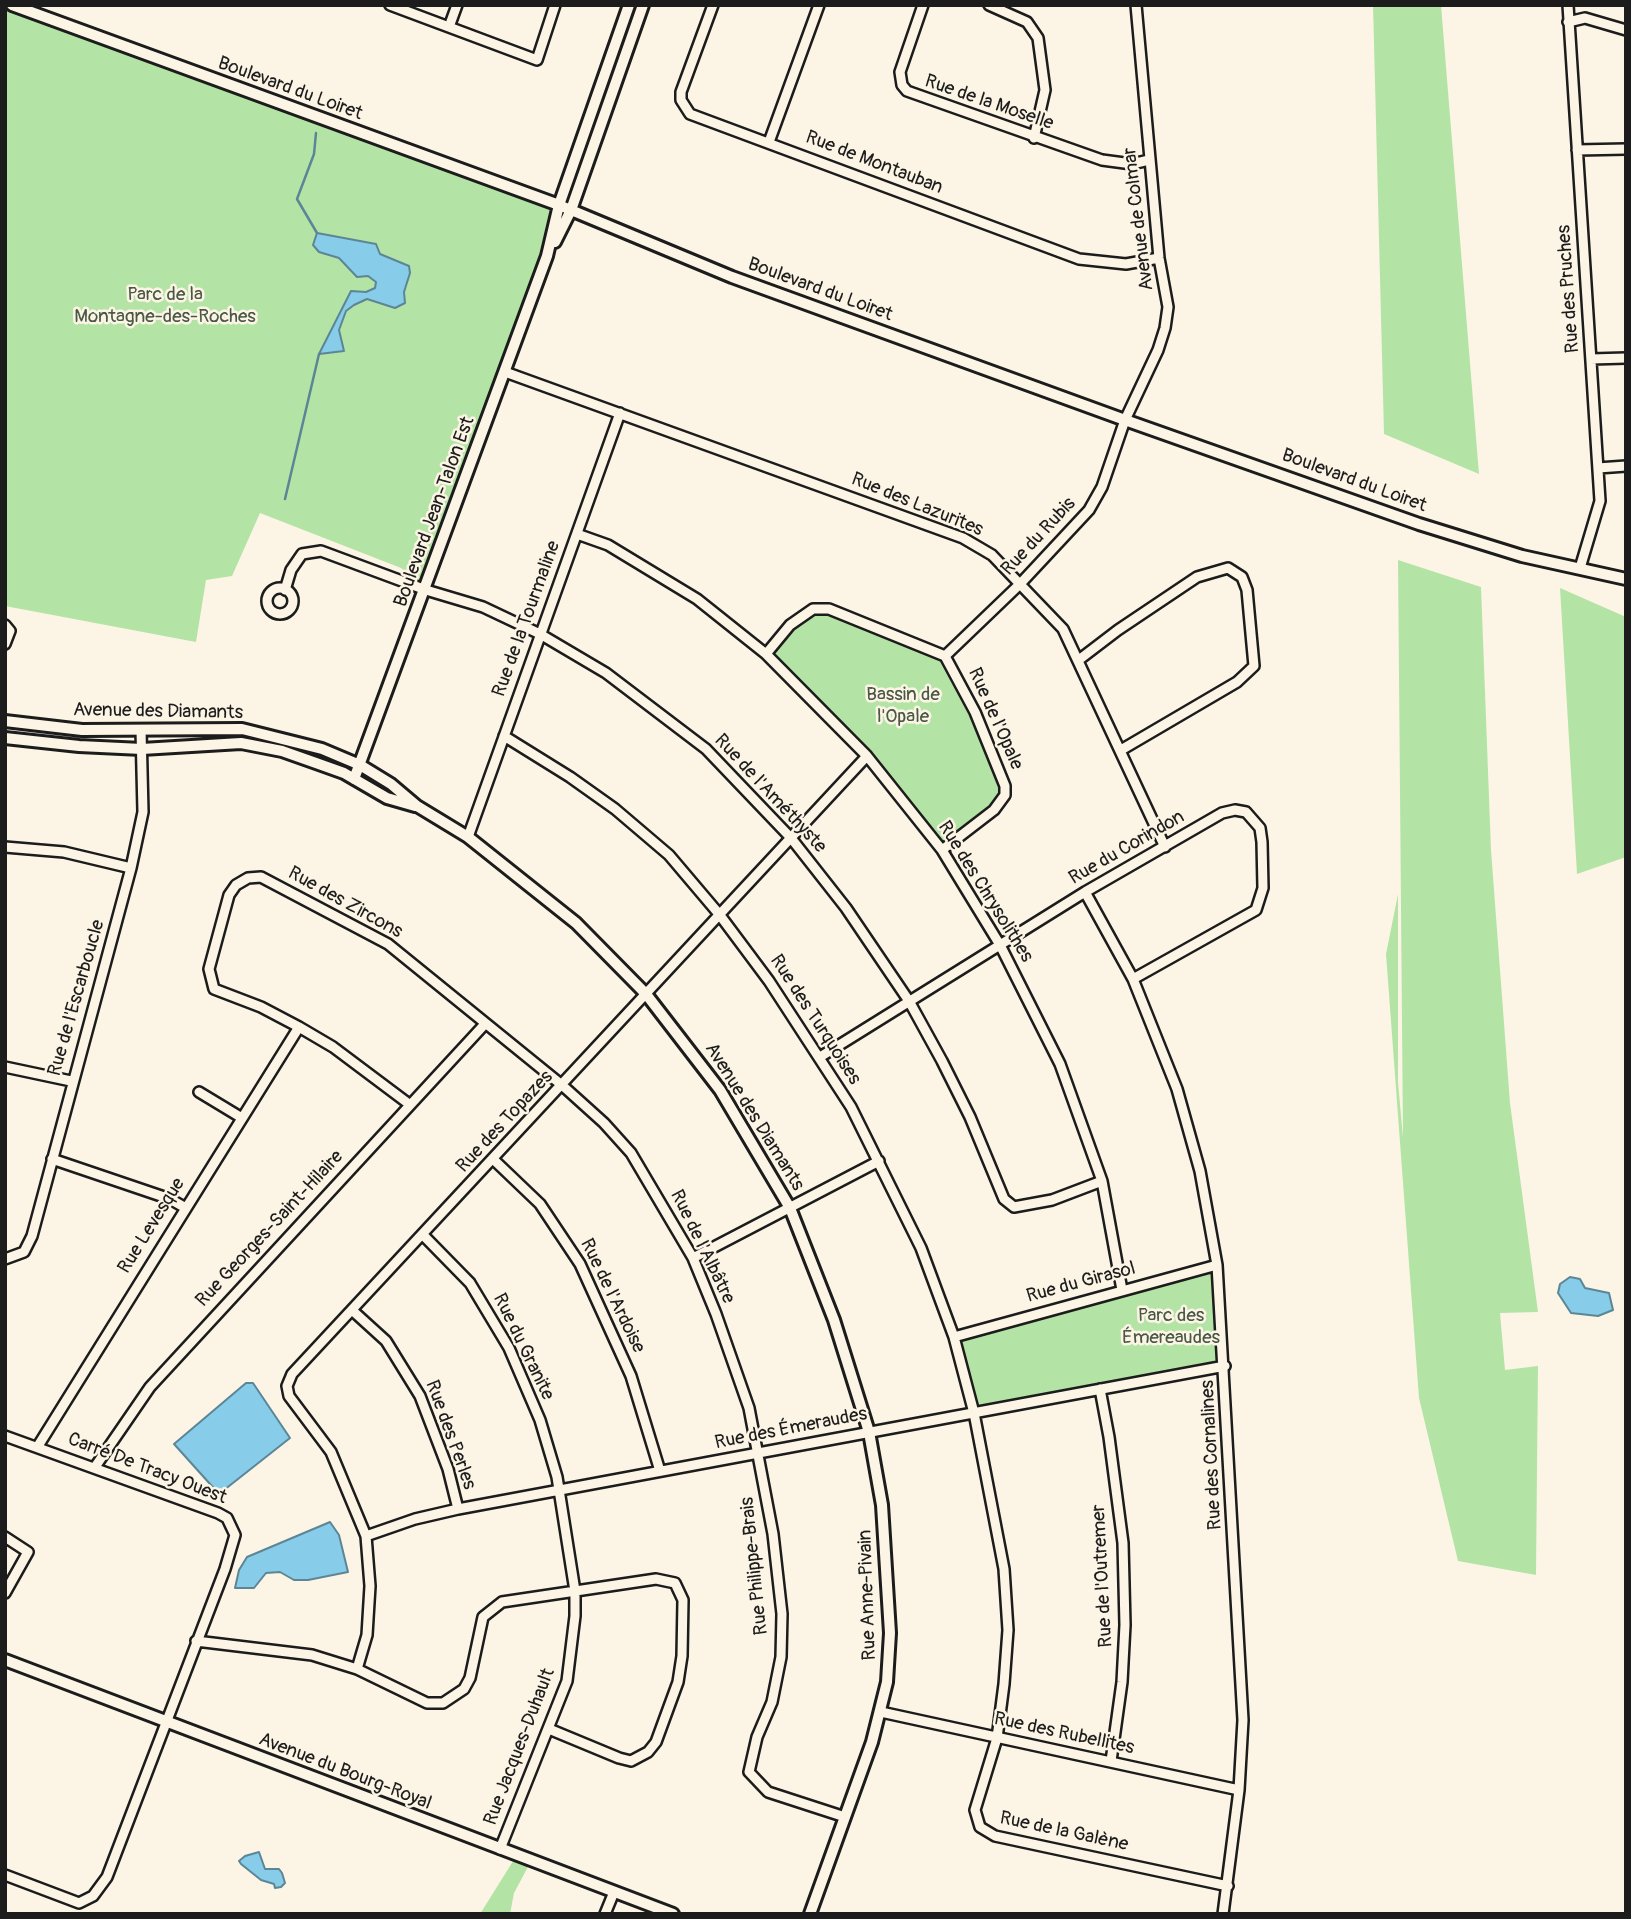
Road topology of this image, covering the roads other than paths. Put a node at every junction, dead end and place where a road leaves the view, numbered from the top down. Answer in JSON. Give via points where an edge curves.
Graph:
{"nodes":[{"id":1,"x":12,"y":5,"type":"edge"},
{"id":2,"x":390,"y":5,"type":"edge"},
{"id":3,"x":457,"y":5,"type":"edge"},
{"id":4,"x":555,"y":5,"type":"edge"},
{"id":5,"x":629,"y":5,"type":"edge"},
{"id":6,"x":643,"y":5,"type":"edge"},
{"id":7,"x":713,"y":5,"type":"edge"},
{"id":8,"x":819,"y":5,"type":"edge"},
{"id":9,"x":923,"y":5,"type":"edge"},
{"id":10,"x":989,"y":5,"type":"edge"},
{"id":11,"x":1136,"y":5,"type":"edge"},
{"id":12,"x":1568,"y":5,"type":"edge"},
{"id":13,"x":1568,"y":22,"type":"junction"},
{"id":14,"x":449,"y":27,"type":"junction"},
{"id":15,"x":1626,"y":30,"type":"edge"},
{"id":16,"x":1034,"y":138,"type":"junction"},
{"id":17,"x":769,"y":142,"type":"junction"},
{"id":18,"x":1626,"y":149,"type":"edge"},
{"id":19,"x":1577,"y":150,"type":"junction"},
{"id":20,"x":1149,"y":160,"type":"junction"},
{"id":21,"x":559,"y":205,"type":"junction"},
{"id":22,"x":571,"y":210,"type":"junction"},
{"id":23,"x":547,"y":256,"type":"junction"},
{"id":24,"x":1159,"y":258,"type":"junction"},
{"id":25,"x":1626,"y":358,"type":"edge"},
{"id":26,"x":1591,"y":359,"type":"junction"},
{"id":27,"x":505,"y":372,"type":"junction"},
{"id":28,"x":620,"y":413,"type":"junction"},
{"id":29,"x":1125,"y":420,"type":"junction"},
{"id":30,"x":1626,"y":466,"type":"edge"},
{"id":31,"x":1598,"y":468,"type":"junction"},
{"id":32,"x":577,"y":534,"type":"junction"},
{"id":33,"x":1580,"y":568,"type":"junction"},
{"id":34,"x":1626,"y":579,"type":"edge"},
{"id":35,"x":1020,"y":584,"type":"junction"},
{"id":36,"x":285,"y":590,"type":"dead end"},
{"id":37,"x":426,"y":590,"type":"junction"},
{"id":38,"x":5,"y":625,"type":"edge"},
{"id":39,"x":540,"y":634,"type":"junction"},
{"id":40,"x":5,"y":644,"type":"edge"},
{"id":41,"x":766,"y":654,"type":"junction"},
{"id":42,"x":945,"y":656,"type":"junction"},
{"id":43,"x":1080,"y":659,"type":"junction"},
{"id":44,"x":5,"y":721,"type":"edge"},
{"id":45,"x":141,"y":730,"type":"junction"},
{"id":46,"x":504,"y":736,"type":"junction"},
{"id":47,"x":5,"y":738,"type":"edge"},
{"id":48,"x":142,"y":748,"type":"junction"},
{"id":49,"x":1121,"y":750,"type":"junction"},
{"id":50,"x":867,"y":756,"type":"junction"},
{"id":51,"x":360,"y":765,"type":"junction"},
{"id":52,"x":354,"y":779,"type":"junction"},
{"id":53,"x":417,"y":806,"type":"junction"},
{"id":54,"x":468,"y":837,"type":"junction"},
{"id":55,"x":791,"y":838,"type":"junction"},
{"id":56,"x":5,"y":847,"type":"edge"},
{"id":57,"x":1165,"y":847,"type":"junction"},
{"id":58,"x":942,"y":850,"type":"junction"},
{"id":59,"x":131,"y":868,"type":"junction"},
{"id":60,"x":1085,"y":892,"type":"junction"},
{"id":61,"x":719,"y":914,"type":"junction"},
{"id":62,"x":1000,"y":945,"type":"junction"},
{"id":63,"x":1133,"y":979,"type":"junction"},
{"id":64,"x":646,"y":994,"type":"junction"},
{"id":65,"x":909,"y":1001,"type":"junction"},
{"id":66,"x":484,"y":1025,"type":"junction"},
{"id":67,"x":299,"y":1027,"type":"junction"},
{"id":68,"x":820,"y":1057,"type":"junction"},
{"id":69,"x":5,"y":1067,"type":"edge"},
{"id":70,"x":71,"y":1081,"type":"junction"},
{"id":71,"x":563,"y":1086,"type":"junction"},
{"id":72,"x":199,"y":1092,"type":"dead end"},
{"id":73,"x":409,"y":1104,"type":"junction"},
{"id":74,"x":242,"y":1118,"type":"junction"},
{"id":75,"x":52,"y":1159,"type":"junction"},
{"id":76,"x":494,"y":1160,"type":"junction"},
{"id":77,"x":879,"y":1161,"type":"junction"},
{"id":78,"x":1102,"y":1181,"type":"junction"},
{"id":79,"x":184,"y":1207,"type":"junction"},
{"id":80,"x":790,"y":1208,"type":"junction"},
{"id":81,"x":424,"y":1235,"type":"junction"},
{"id":82,"x":692,"y":1258,"type":"junction"},
{"id":83,"x":5,"y":1259,"type":"edge"},
{"id":84,"x":1217,"y":1265,"type":"junction"},
{"id":85,"x":1122,"y":1290,"type":"junction"},
{"id":86,"x":353,"y":1311,"type":"junction"},
{"id":87,"x":954,"y":1337,"type":"junction"},
{"id":88,"x":1225,"y":1366,"type":"junction"},
{"id":89,"x":1100,"y":1389,"type":"junction"},
{"id":90,"x":974,"y":1413,"type":"junction"},
{"id":91,"x":869,"y":1432,"type":"junction"},
{"id":92,"x":5,"y":1436,"type":"edge"},
{"id":93,"x":38,"y":1446,"type":"junction"},
{"id":94,"x":757,"y":1453,"type":"junction"},
{"id":95,"x":95,"y":1466,"type":"junction"},
{"id":96,"x":660,"y":1471,"type":"junction"},
{"id":97,"x":558,"y":1492,"type":"junction"},
{"id":98,"x":458,"y":1509,"type":"junction"},
{"id":99,"x":366,"y":1536,"type":"junction"},
{"id":100,"x":5,"y":1537,"type":"edge"},
{"id":101,"x":575,"y":1591,"type":"junction"},
{"id":102,"x":5,"y":1592,"type":"edge"},
{"id":103,"x":196,"y":1641,"type":"junction"},
{"id":104,"x":5,"y":1660,"type":"edge"},
{"id":105,"x":357,"y":1669,"type":"junction"},
{"id":106,"x":881,"y":1712,"type":"junction"},
{"id":107,"x":165,"y":1723,"type":"junction"},
{"id":108,"x":549,"y":1729,"type":"junction"},
{"id":109,"x":997,"y":1738,"type":"junction"},
{"id":110,"x":1111,"y":1761,"type":"junction"},
{"id":111,"x":1239,"y":1790,"type":"junction"},
{"id":112,"x":845,"y":1817,"type":"junction"},
{"id":113,"x":500,"y":1849,"type":"junction"},
{"id":114,"x":5,"y":1875,"type":"edge"},
{"id":115,"x":1228,"y":1886,"type":"junction"},
{"id":116,"x":614,"y":1892,"type":"junction"},
{"id":117,"x":606,"y":1914,"type":"edge"},
{"id":118,"x":673,"y":1914,"type":"edge"},
{"id":119,"x":810,"y":1914,"type":"edge"},
{"id":120,"x":1223,"y":1914,"type":"edge"}],
"edges":[{"from":1,"to":21,"type":"street","name":"Boulevard du Loiret"},
{"from":2,"to":14,"type":"street"},
{"from":3,"to":14,"type":"street"},
{"from":4,"to":14,"type":"street","via":[[537,60]]},
{"from":5,"to":21,"type":"street","name":"Boulevard Jean-Talon Est"},
{"from":6,"to":22,"type":"street","name":"Boulevard Jean-Talon Est"},
{"from":7,"to":17,"type":"street","name":"Rue de Montauban","via":[[681,100],[690,114]]},
{"from":8,"to":17,"type":"street"},
{"from":9,"to":16,"type":"street","name":"Rue de la Moselle","via":[[900,72],[906,91]]},
{"from":10,"to":16,"type":"street","via":[[1027,22],[1038,38],[1045,90]]},
{"from":11,"to":20,"type":"street","name":"Avenue de Colmar"},
{"from":12,"to":13,"type":"street","name":"Rue des Pruches"},
{"from":13,"to":15,"type":"street","via":[[1584,18]]},
{"from":13,"to":19,"type":"street","name":"Rue des Pruches"},
{"from":16,"to":20,"type":"street","name":"Rue de la Moselle","via":[[1102,160],[1132,164]]},
{"from":17,"to":24,"type":"street","name":"Rue de Montauban","via":[[1079,259],[1126,264]]},
{"from":18,"to":19,"type":"street"},
{"from":19,"to":26,"type":"street","name":"Rue des Pruches"},
{"from":20,"to":24,"type":"street","name":"Avenue de Colmar"},
{"from":21,"to":22,"type":"street","name":"Boulevard du Loiret"},
{"from":21,"to":23,"type":"street","name":"Boulevard Jean-Talon Est"},
{"from":22,"to":23,"type":"street","name":"Boulevard Jean-Talon Est"},
{"from":22,"to":29,"type":"street","name":"Boulevard du Loiret","via":[[732,276]]},
{"from":23,"to":27,"type":"street","name":"Boulevard Jean-Talon Est"},
{"from":24,"to":29,"type":"street","name":"Avenue de Colmar","via":[[1168,307],[1165,328]]},
{"from":25,"to":26,"type":"street"},
{"from":26,"to":31,"type":"street","name":"Rue des Pruches"},
{"from":27,"to":28,"type":"street","name":"Rue des Lazurites"},
{"from":27,"to":37,"type":"street","name":"Boulevard Jean-Talon Est"},
{"from":28,"to":32,"type":"street","name":"Rue de la Tourmaline"},
{"from":28,"to":35,"type":"street","name":"Rue des Lazurites","via":[[962,538],[992,555]]},
{"from":29,"to":33,"type":"street","name":"Boulevard du Loiret","via":[[1419,524],[1522,556]]},
{"from":29,"to":35,"type":"street","name":"Rue du Rubis","via":[[1102,487],[1089,510]]},
{"from":30,"to":31,"type":"street"},
{"from":31,"to":33,"type":"street","name":"Rue des Pruches","via":[[1600,500]]},
{"from":32,"to":39,"type":"street","name":"Rue de la Tourmaline"},
{"from":32,"to":41,"type":"street","name":"Rue des Chrysolithes","via":[[608,545],[697,599]]},
{"from":33,"to":34,"type":"street","name":"Boulevard du Loiret"},
{"from":35,"to":42,"type":"street","name":"Rue du Rubis"},
{"from":35,"to":43,"type":"street","name":"Rue des Lazurites","via":[[1063,629]]},
{"from":36,"to":37,"type":"street","name":"Rue de l'Améthyste","via":[[296,561],[310,551],[321,551]]},
{"from":37,"to":39,"type":"street","name":"Rue de l'Améthyste","via":[[483,607]]},
{"from":37,"to":51,"type":"street","name":"Boulevard Jean-Talon Est"},
{"from":38,"to":40,"type":"street","via":[[10,631]]},
{"from":39,"to":46,"type":"street","name":"Rue de la Tourmaline"},
{"from":39,"to":55,"type":"street","name":"Rue de l'Améthyste","via":[[606,673],[706,749]]},
{"from":41,"to":42,"type":"street","name":"Rue de l'Opale","via":[[790,625],[813,609],[829,609]]},
{"from":41,"to":50,"type":"street","name":"Rue des Chrysolithes"},
{"from":42,"to":58,"type":"street","name":"Rue de l'Opale","via":[[975,712],[1005,795],[994,810]]},
{"from":43,"to":49,"type":"street","name":"Rue des Lazurites"},
{"from":43,"to":49,"type":"street","via":[[1197,577],[1228,568],[1242,577],[1254,666],[1237,682]]},
{"from":44,"to":45,"type":"street","name":"Avenue des Diamants","via":[[82,730]]},
{"from":45,"to":48,"type":"street","name":"Rue de l'Escarboucle"},
{"from":45,"to":51,"type":"street","name":"Avenue des Diamants","via":[[242,729],[309,745]]},
{"from":46,"to":54,"type":"street","name":"Rue de la Tourmaline"},
{"from":46,"to":61,"type":"street","name":"Rue des Turquoises","via":[[615,809],[668,855]]},
{"from":47,"to":48,"type":"street","name":"Avenue des Diamants","via":[[79,747]]},
{"from":48,"to":52,"type":"street","name":"Avenue des Diamants","via":[[241,743],[282,751]]},
{"from":48,"to":59,"type":"street","name":"Rue de l'Escarboucle","via":[[143,812]]},
{"from":49,"to":57,"type":"street","name":"Rue des Lazurites"},
{"from":50,"to":55,"type":"street","name":"Rue des Topazes"},
{"from":50,"to":58,"type":"street","name":"Rue des Chrysolithes"},
{"from":51,"to":52,"type":"street","name":"Boulevard Jean-Talon Est"},
{"from":51,"to":53,"type":"street","name":"Avenue des Diamants"},
{"from":52,"to":53,"type":"street","name":"Avenue des Diamants","via":[[387,798]]},
{"from":53,"to":54,"type":"street","name":"Avenue des Diamants"},
{"from":54,"to":64,"type":"street","name":"Avenue des Diamants","via":[[576,923]]},
{"from":55,"to":61,"type":"street","name":"Rue des Topazes"},
{"from":55,"to":65,"type":"street","name":"Rue de l'Améthyste","via":[[846,908]]},
{"from":56,"to":59,"type":"street","via":[[64,852]]},
{"from":57,"to":60,"type":"street","name":"Rue du Corindon"},
{"from":57,"to":63,"type":"street","name":"Rue du Corindon","via":[[1222,813],[1246,812],[1260,828],[1260,900],[1247,916]]},
{"from":58,"to":62,"type":"street","name":"Rue des Chrysolithes"},
{"from":59,"to":70,"type":"street","name":"Rue de l'Escarboucle"},
{"from":60,"to":62,"type":"street","name":"Rue du Corindon"},
{"from":60,"to":63,"type":"street","name":"Rue des Cornalines"},
{"from":61,"to":64,"type":"street","name":"Rue des Topazes"},
{"from":61,"to":68,"type":"street","name":"Rue des Turquoises"},
{"from":62,"to":65,"type":"street","name":"Rue du Corindon"},
{"from":62,"to":78,"type":"street","name":"Rue des Chrysolithes","via":[[1060,1064]]},
{"from":63,"to":84,"type":"street","name":"Rue des Cornalines","via":[[1178,1089]]},
{"from":64,"to":71,"type":"street","name":"Rue des Topazes"},
{"from":64,"to":80,"type":"street","name":"Avenue des Diamants","via":[[720,1090]]},
{"from":65,"to":68,"type":"street","name":"Rue du Corindon"},
{"from":65,"to":78,"type":"street","name":"Rue de l'Améthyste","via":[[970,1116],[1008,1204],[1014,1207],[1052,1200]]},
{"from":66,"to":67,"type":"street","name":"Rue des Zircons","via":[[388,944],[261,877],[248,878],[229,895],[209,969],[210,981],[214,989]]},
{"from":66,"to":71,"type":"street","name":"Rue des Zircons"},
{"from":66,"to":73,"type":"street","name":"Rue Georges-Saint-Hilaire"},
{"from":67,"to":73,"type":"street","name":"Rue des Zircons"},
{"from":67,"to":74,"type":"street","name":"Rue Levesque"},
{"from":68,"to":77,"type":"street","name":"Rue des Turquoises"},
{"from":69,"to":70,"type":"street"},
{"from":70,"to":75,"type":"street","name":"Rue de l'Escarboucle"},
{"from":71,"to":76,"type":"street","name":"Rue des Topazes"},
{"from":71,"to":82,"type":"street","name":"Rue de l'Albâtre","via":[[631,1153]]},
{"from":72,"to":74,"type":"street"},
{"from":73,"to":95,"type":"street","name":"Rue Georges-Saint-Hilaire","via":[[150,1387]]},
{"from":74,"to":79,"type":"street","name":"Rue Levesque"},
{"from":75,"to":79,"type":"street"},
{"from":75,"to":83,"type":"street","name":"Rue de l'Escarboucle","via":[[29,1244],[24,1252]]},
{"from":76,"to":81,"type":"street","name":"Rue des Topazes"},
{"from":76,"to":96,"type":"street","name":"Rue de l'Ardoise","via":[[540,1204],[580,1264],[631,1376]]},
{"from":77,"to":80,"type":"street"},
{"from":77,"to":87,"type":"street","name":"Rue des Turquoises","via":[[921,1248]]},
{"from":78,"to":85,"type":"street","name":"Rue des Chrysolithes"},
{"from":79,"to":93,"type":"street","name":"Rue Levesque"},
{"from":80,"to":82,"type":"street"},
{"from":80,"to":91,"type":"street","name":"Avenue des Diamants","via":[[834,1320]]},
{"from":81,"to":86,"type":"street","name":"Rue des Topazes"},
{"from":81,"to":97,"type":"street","name":"Rue du Granite","via":[[470,1283],[509,1348],[540,1420]]},
{"from":82,"to":94,"type":"street","name":"Rue de l'Albâtre","via":[[737,1371]]},
{"from":84,"to":85,"type":"street","name":"Rue du Girasol"},
{"from":84,"to":88,"type":"street","name":"Rue des Cornalines"},
{"from":85,"to":87,"type":"street","name":"Rue du Girasol"},
{"from":86,"to":98,"type":"street","name":"Rue des Perles","via":[[386,1341],[420,1396]]},
{"from":86,"to":99,"type":"street","name":"Rue des Topazes","via":[[292,1374],[287,1386],[293,1404],[331,1452]]},
{"from":87,"to":90,"type":"street","name":"Rue des Turquoises"},
{"from":88,"to":89,"type":"street","name":"Rue des Émeraudes"},
{"from":88,"to":111,"type":"street","name":"Rue des Cornalines","via":[[1243,1720]]},
{"from":89,"to":90,"type":"street","name":"Rue des Émeraudes"},
{"from":89,"to":110,"type":"street","name":"Rue de l'Outremer","via":[[1123,1543],[1122,1682]]},
{"from":90,"to":91,"type":"street","name":"Rue des Émeraudes"},
{"from":90,"to":109,"type":"street","name":"Rue de la Galène","via":[[1005,1581],[1008,1630]]},
{"from":91,"to":94,"type":"street","name":"Rue des Émeraudes"},
{"from":91,"to":106,"type":"street","name":"Rue Anne-Pivain","via":[[888,1571],[890,1633]]},
{"from":92,"to":93,"type":"street","name":"Carré De Tracy Ouest"},
{"from":93,"to":95,"type":"street","name":"Carré De Tracy Ouest"},
{"from":94,"to":96,"type":"street","name":"Rue des Émeraudes"},
{"from":94,"to":112,"type":"street","name":"Rue Philippe-Brais","via":[[782,1614],[772,1702],[749,1772],[768,1793]]},
{"from":95,"to":103,"type":"street","name":"Carré De Tracy Ouest","via":[[218,1513],[232,1525],[235,1535],[230,1555]]},
{"from":96,"to":97,"type":"street","name":"Rue des Émeraudes"},
{"from":97,"to":98,"type":"street","name":"Rue des Émeraudes"},
{"from":97,"to":101,"type":"street","name":"Rue Jacques-Duhault"},
{"from":98,"to":99,"type":"street","name":"Rue des Émeraudes"},
{"from":99,"to":105,"type":"street","via":[[367,1635]]},
{"from":100,"to":102,"type":"street","via":[[25,1548],[28,1555]]},
{"from":101,"to":105,"type":"street","via":[[502,1602],[492,1608],[479,1628],[470,1678],[455,1698],[443,1703],[427,1703]]},
{"from":101,"to":108,"type":"street","name":"Rue Jacques-Duhault","via":[[567,1681]]},
{"from":101,"to":108,"type":"street","via":[[656,1579],[675,1583],[683,1600],[678,1682],[656,1742],[639,1759],[619,1758]]},
{"from":103,"to":105,"type":"street","via":[[301,1653]]},
{"from":103,"to":107,"type":"street","name":"Carré De Tracy Ouest"},
{"from":104,"to":107,"type":"street","name":"Avenue du Bourg-Royal"},
{"from":106,"to":109,"type":"street","name":"Rue des Rubellites"},
{"from":106,"to":112,"type":"street","name":"Rue Anne-Pivain"},
{"from":107,"to":113,"type":"street","name":"Avenue du Bourg-Royal"},
{"from":107,"to":114,"type":"street","name":"Carré De Tracy Ouest","via":[[113,1866],[93,1896],[71,1902]]},
{"from":108,"to":113,"type":"street","name":"Rue Jacques-Duhault"},
{"from":109,"to":110,"type":"street","name":"Rue des Rubellites"},
{"from":109,"to":115,"type":"street","name":"Rue de la Galène","via":[[975,1810],[987,1833]]},
{"from":110,"to":111,"type":"street","name":"Rue des Rubellites"},
{"from":111,"to":115,"type":"street","name":"Rue des Cornalines"},
{"from":112,"to":119,"type":"street","name":"Rue Anne-Pivain"},
{"from":113,"to":116,"type":"street","name":"Avenue du Bourg-Royal"},
{"from":115,"to":120,"type":"street","name":"Rue des Cornalines"},
{"from":116,"to":117,"type":"street"},
{"from":116,"to":118,"type":"street","name":"Avenue du Bourg-Royal"}]}
